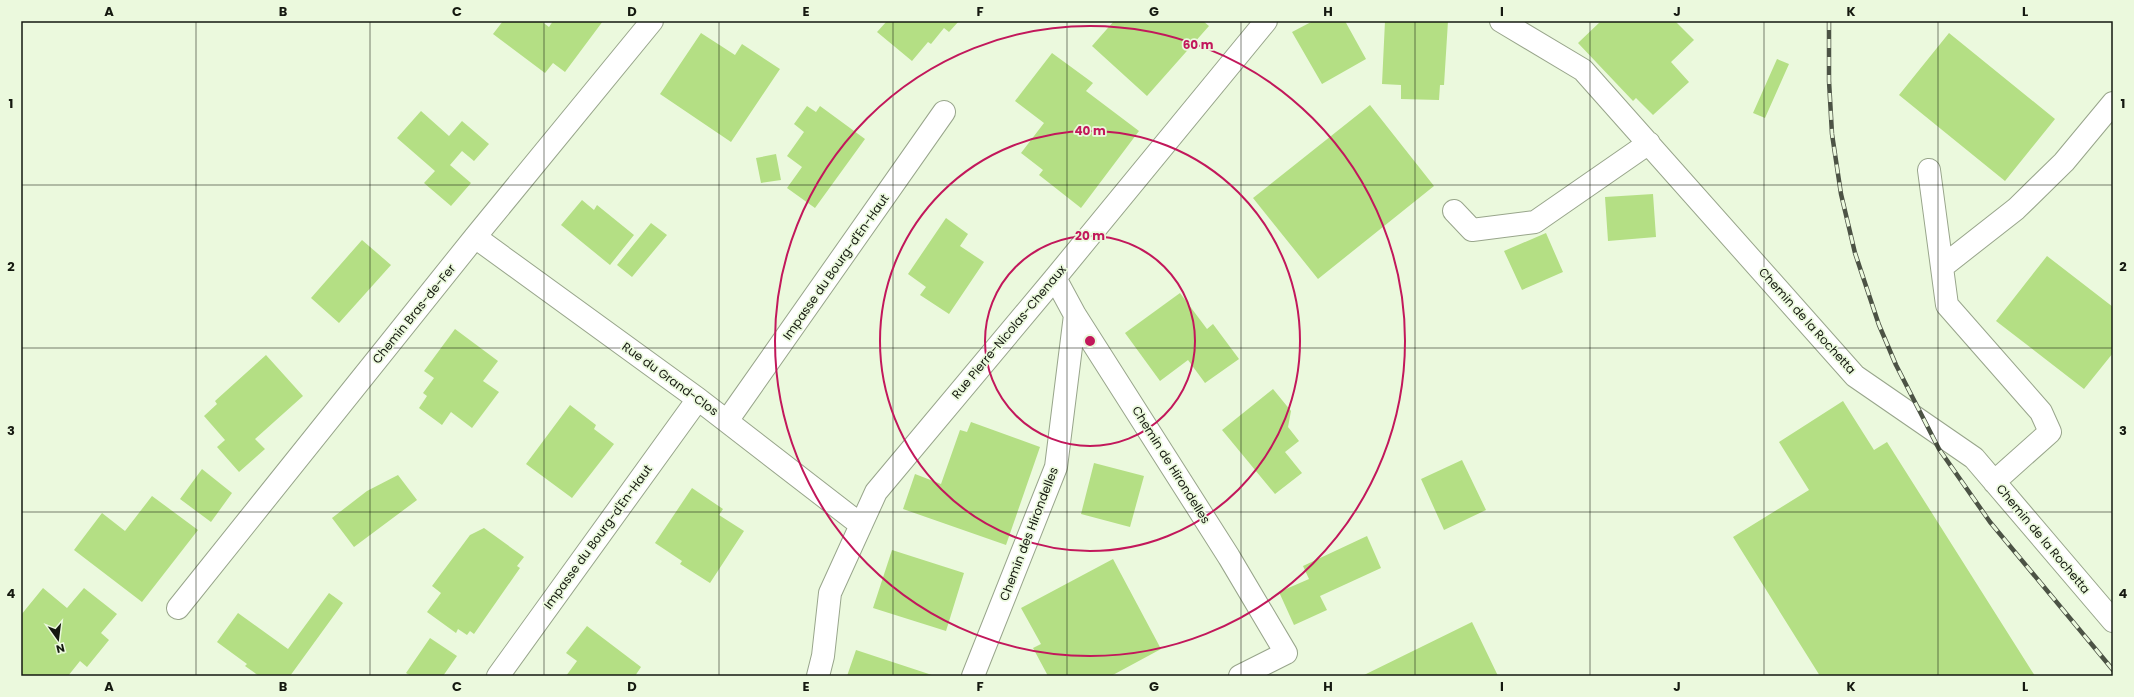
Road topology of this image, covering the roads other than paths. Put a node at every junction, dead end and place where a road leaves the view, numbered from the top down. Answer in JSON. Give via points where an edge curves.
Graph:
{"nodes":[{"id":1,"x":652,"y":21,"type":"edge"},
{"id":2,"x":1266,"y":21,"type":"edge"},
{"id":3,"x":1501,"y":21,"type":"edge"},
{"id":4,"x":2113,"y":103,"type":"edge"},
{"id":5,"x":944,"y":112,"type":"dead end"},
{"id":6,"x":1649,"y":143,"type":"junction"},
{"id":7,"x":1929,"y":170,"type":"dead end"},
{"id":8,"x":1454,"y":211,"type":"dead end"},
{"id":9,"x":475,"y":237,"type":"junction"},
{"id":10,"x":1942,"y":267,"type":"junction"},
{"id":11,"x":1055,"y":278,"type":"junction"},
{"id":12,"x":1075,"y":315,"type":"junction"},
{"id":13,"x":698,"y":399,"type":"junction"},
{"id":14,"x":727,"y":421,"type":"junction"},
{"id":15,"x":1994,"y":482,"type":"junction"},
{"id":16,"x":861,"y":525,"type":"junction"},
{"id":17,"x":178,"y":608,"type":"dead end"},
{"id":18,"x":2113,"y":621,"type":"edge"},
{"id":19,"x":498,"y":676,"type":"edge"},
{"id":20,"x":818,"y":676,"type":"edge"},
{"id":21,"x":973,"y":676,"type":"edge"},
{"id":22,"x":1240,"y":676,"type":"edge"}],
"edges":[{"from":1,"to":9,"type":"street","name":"Chemin Bras-de-Fer"},
{"from":2,"to":11,"type":"street","name":"Rue Pierre-Nicolas-Chenaux"},
{"from":3,"to":6,"type":"street","name":"Chemin de la Rochetta","via":[[1584,70]]},
{"from":4,"to":10,"type":"street","via":[[2064,162],[2016,209]]},
{"from":5,"to":14,"type":"street","name":"Impasse du Bourg-d'En-Haut"},
{"from":6,"to":8,"type":"street","via":[[1535,222],[1472,230]]},
{"from":6,"to":15,"type":"street","name":"Chemin de la Rochetta","via":[[1855,376],[1974,458]]},
{"from":7,"to":10,"type":"street"},
{"from":9,"to":13,"type":"street","name":"Rue du Grand-Clos"},
{"from":9,"to":17,"type":"street","name":"Chemin Bras-de-Fer"},
{"from":10,"to":15,"type":"street","via":[[1947,305],[2041,412],[2050,432]]},
{"from":11,"to":12,"type":"street","name":"Chemin de Hirondelles"},
{"from":11,"to":16,"type":"street","name":"Rue Pierre-Nicolas-Chenaux","via":[[876,492]]},
{"from":12,"to":21,"type":"street","name":"Chemin des Hirondelles","via":[[1056,467]]},
{"from":12,"to":22,"type":"street","name":"Chemin de Hirondelles","via":[[1229,557],[1286,653]]},
{"from":13,"to":14,"type":"street","name":"Rue du Grand-Clos"},
{"from":13,"to":19,"type":"street","name":"Impasse du Bourg-d'En-Haut"},
{"from":14,"to":16,"type":"street","name":"Rue du Grand-Clos"},
{"from":15,"to":18,"type":"street","name":"Chemin de la Rochetta"},
{"from":16,"to":20,"type":"street","name":"Rue Pierre-Nicolas-Chenaux","via":[[830,593],[823,656]]}]}
